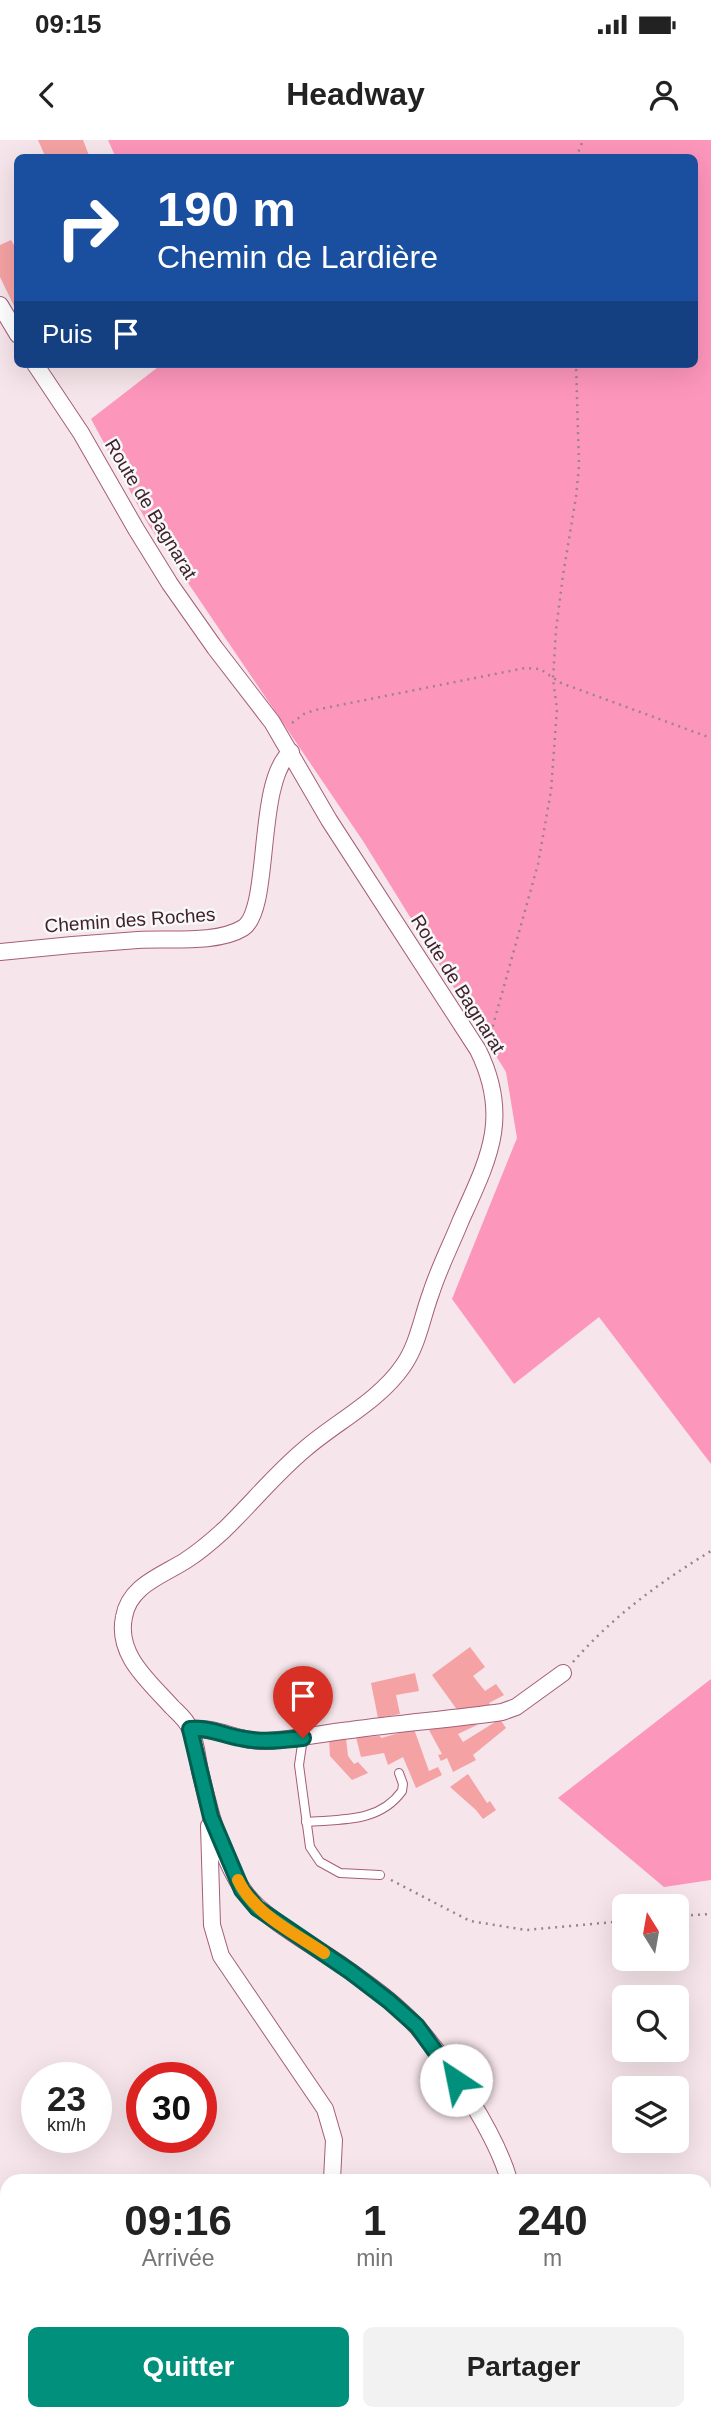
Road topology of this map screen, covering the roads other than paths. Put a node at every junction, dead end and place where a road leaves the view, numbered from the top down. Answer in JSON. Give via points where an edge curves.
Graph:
{"nodes":[{"id":1,"x":0,"y":305,"type":"edge"},
{"id":2,"x":14,"y":328,"type":"edge"},
{"id":3,"x":37,"y":368,"type":"edge"},
{"id":4,"x":291,"y":752,"type":"junction"},
{"id":5,"x":0,"y":952,"type":"edge"},
{"id":6,"x":563,"y":1673,"type":"road end"},
{"id":7,"x":190,"y":1729,"type":"junction"},
{"id":8,"x":303,"y":1738,"type":"junction"},
{"id":9,"x":399,"y":1773,"type":"dead end"},
{"id":10,"x":211,"y":1817,"type":"junction"},
{"id":11,"x":306,"y":1822,"type":"junction"},
{"id":12,"x":380,"y":1875,"type":"road end"},
{"id":13,"x":332,"y":2174,"type":"edge"},
{"id":14,"x":507,"y":2174,"type":"edge"}],
"edges":[{"from":1,"to":2,"type":"street"},
{"from":3,"to":4,"type":"street","name":"Route de Bagnarat","via":[[170,584]]},
{"from":4,"to":5,"type":"street","name":"Chemin des Roches","via":[[276,779],[256,909],[244,927],[211,937]]},
{"from":4,"to":7,"type":"street","name":"Route de Bagnarat","via":[[329,820],[478,1051],[486,1068],[495,1119],[481,1176],[436,1278],[406,1363],[391,1382],[275,1475],[212,1541],[130,1598],[122,1635],[127,1652]]},
{"from":6,"to":8,"type":"street","via":[[502,1712]]},
{"from":7,"to":8,"type":"street","via":[[262,1741]]},
{"from":7,"to":10,"type":"street"},
{"from":8,"to":11,"type":"lane","via":[[299,1765]]},
{"from":9,"to":11,"type":"lane","via":[[402,1791],[380,1812],[355,1819]]},
{"from":10,"to":13,"type":"street","via":[[212,1925],[222,1956],[325,2109],[334,2140]]},
{"from":10,"to":14,"type":"street","via":[[242,1890],[257,1908],[351,1972],[417,2026],[484,2123]]},
{"from":11,"to":12,"type":"lane","via":[[310,1847],[320,1861],[340,1873]]}]}
